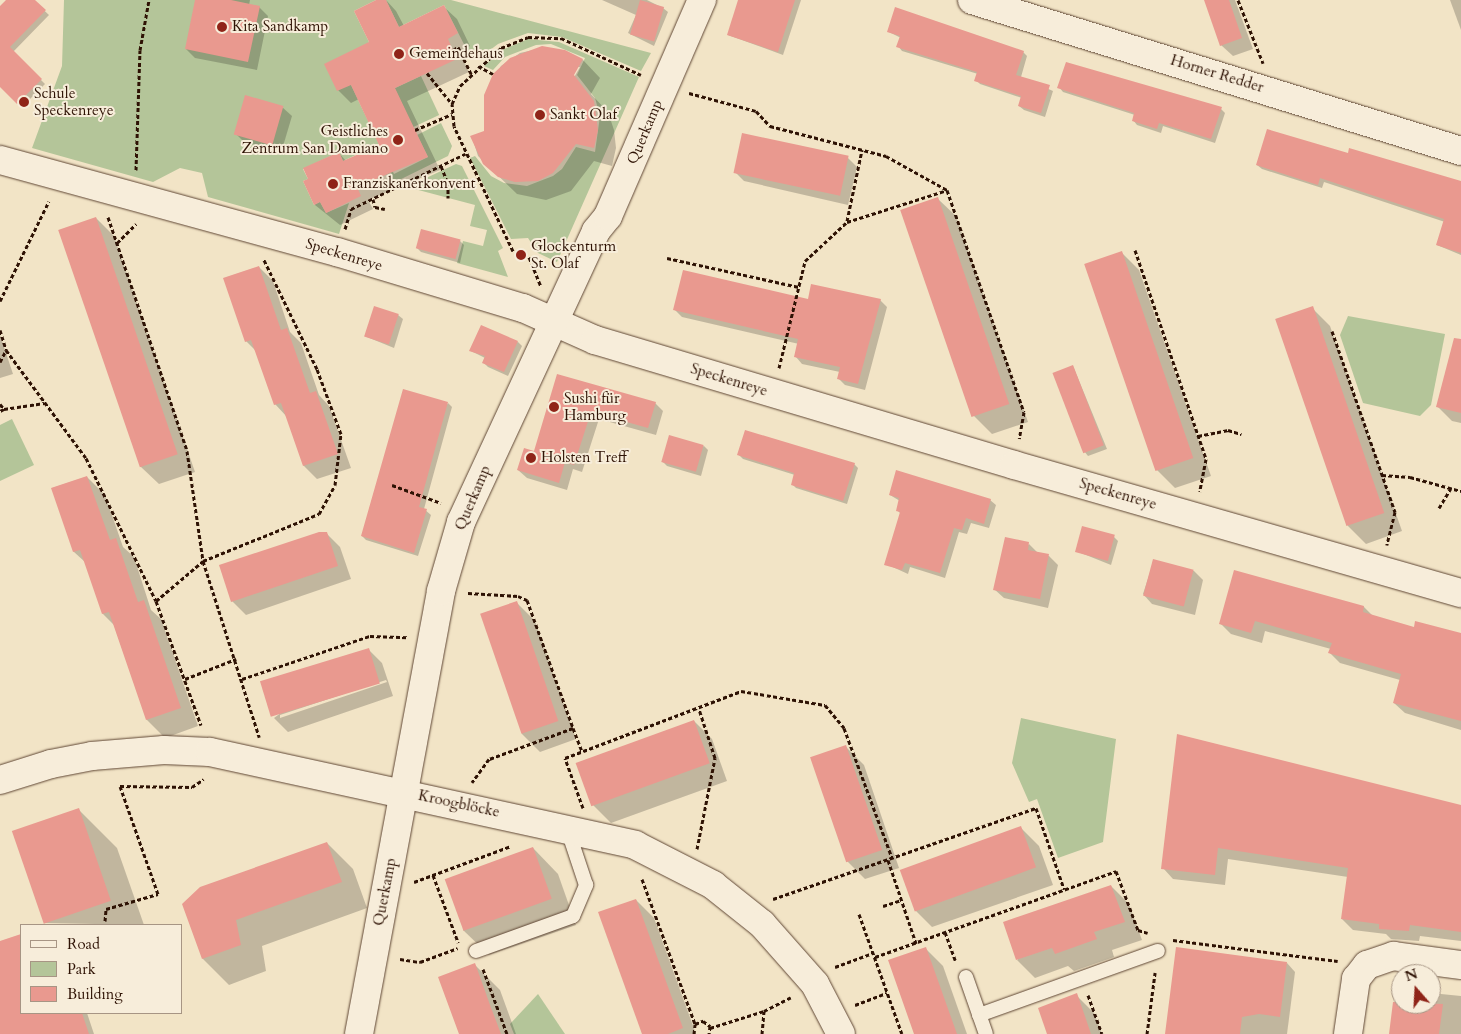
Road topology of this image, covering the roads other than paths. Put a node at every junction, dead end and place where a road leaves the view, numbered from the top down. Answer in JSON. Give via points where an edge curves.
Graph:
{"nodes":[{"id":1,"x":702,"y":0,"type":"edge"},
{"id":2,"x":972,"y":0,"type":"edge"},
{"id":3,"x":1461,"y":151,"type":"edge"},
{"id":4,"x":0,"y":160,"type":"edge"},
{"id":5,"x":554,"y":321,"type":"junction"},
{"id":6,"x":1461,"y":593,"type":"edge"},
{"id":7,"x":0,"y":780,"type":"edge"},
{"id":8,"x":404,"y":791,"type":"junction"},
{"id":9,"x":568,"y":828,"type":"junction"},
{"id":10,"x":1158,"y":944,"type":"road end"},
{"id":11,"x":476,"y":950,"type":"road end"},
{"id":12,"x":1461,"y":965,"type":"edge"},
{"id":13,"x":966,"y":976,"type":"road end"},
{"id":14,"x":979,"y":1015,"type":"junction"},
{"id":15,"x":836,"y":1024,"type":"edge"},
{"id":16,"x":359,"y":1034,"type":"edge"},
{"id":17,"x":986,"y":1034,"type":"edge"},
{"id":18,"x":1348,"y":1034,"type":"edge"}],
"edges":[{"from":1,"to":5,"type":"street","name":"Querkamp","via":[[608,216],[596,231]]},
{"from":2,"to":3,"type":"street","name":"Horner Redder"},
{"from":4,"to":5,"type":"street","name":"Speckenreye","via":[[337,252],[522,308]]},
{"from":5,"to":6,"type":"street","name":"Speckenreye","via":[[595,340],[1014,466]]},
{"from":5,"to":8,"type":"street","name":"Querkamp","via":[[465,513],[441,591]]},
{"from":7,"to":8,"type":"street","name":"Kroogblöcke","via":[[51,764],[92,756],[164,750],[210,752]]},
{"from":8,"to":9,"type":"street","name":"Kroogblöcke"},
{"from":8,"to":16,"type":"street","name":"Querkamp"},
{"from":9,"to":11,"type":"lane","via":[[586,885],[573,916]]},
{"from":9,"to":15,"type":"street","name":"Kroogblöcke","via":[[628,843],[713,885],[762,924],[812,980]]},
{"from":10,"to":14,"type":"lane","via":[[1082,978]]},
{"from":12,"to":18,"type":"street","via":[[1393,956],[1367,965],[1356,979]]},
{"from":13,"to":14,"type":"lane"},
{"from":14,"to":17,"type":"lane"}]}
